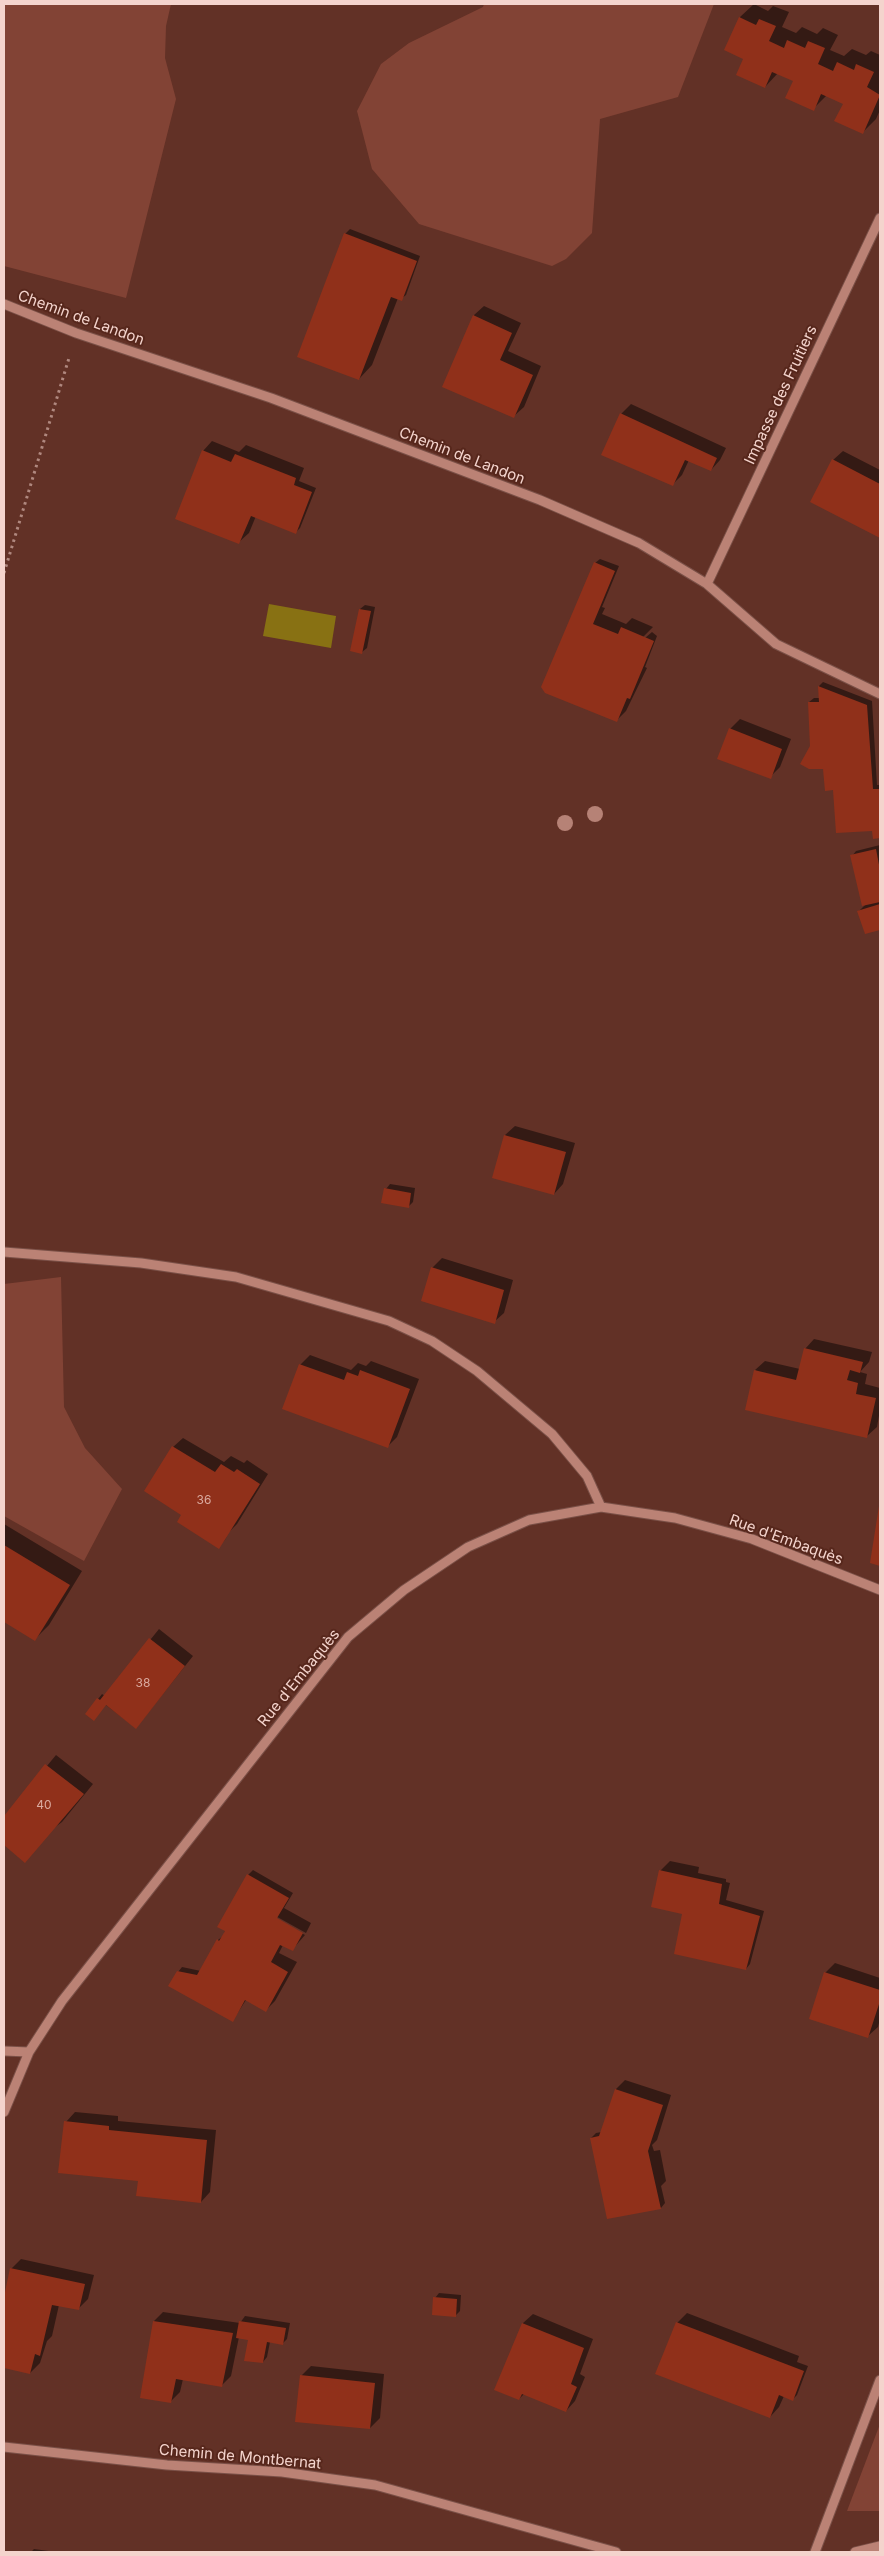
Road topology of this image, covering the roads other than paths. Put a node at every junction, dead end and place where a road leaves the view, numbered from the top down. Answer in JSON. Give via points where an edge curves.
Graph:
{"nodes":[{"id":1,"x":880,"y":218,"type":"edge"},
{"id":2,"x":4,"y":304,"type":"edge"},
{"id":3,"x":707,"y":584,"type":"junction"},
{"id":4,"x":880,"y":694,"type":"edge"},
{"id":5,"x":4,"y":1252,"type":"edge"},
{"id":6,"x":601,"y":1507,"type":"junction"},
{"id":7,"x":880,"y":1590,"type":"edge"},
{"id":8,"x":4,"y":2051,"type":"edge"},
{"id":9,"x":29,"y":2052,"type":"junction"},
{"id":10,"x":4,"y":2112,"type":"edge"},
{"id":11,"x":880,"y":2380,"type":"edge"},
{"id":12,"x":4,"y":2447,"type":"edge"},
{"id":13,"x":880,"y":2546,"type":"edge"},
{"id":14,"x":616,"y":2552,"type":"edge"},
{"id":15,"x":815,"y":2552,"type":"edge"},
{"id":16,"x":855,"y":2552,"type":"edge"}],
"edges":[{"from":1,"to":3,"type":"street","name":"Impasse des Fruitiers"},
{"from":2,"to":3,"type":"street","name":"Chemin de Landon","via":[[76,333],[271,398],[540,500],[639,543]]},
{"from":3,"to":4,"type":"street","name":"Chemin de Landon","via":[[776,644]]},
{"from":5,"to":6,"type":"street","via":[[141,1263],[236,1277],[389,1321],[432,1341],[477,1371],[552,1434],[587,1476]]},
{"from":6,"to":7,"type":"street","name":"Rue d'Embaquès","via":[[675,1518],[752,1539]]},
{"from":6,"to":9,"type":"street","name":"Rue d'Embaquès","via":[[529,1520],[468,1547],[404,1590],[348,1637],[84,1971]]},
{"from":8,"to":9,"type":"street"},
{"from":9,"to":10,"type":"street","name":"Rue d'Embaquès"},
{"from":11,"to":15,"type":"street"},
{"from":12,"to":14,"type":"street","name":"Chemin de Montbernat","via":[[167,2465],[282,2472],[375,2485]]},
{"from":13,"to":16,"type":"street"}]}
